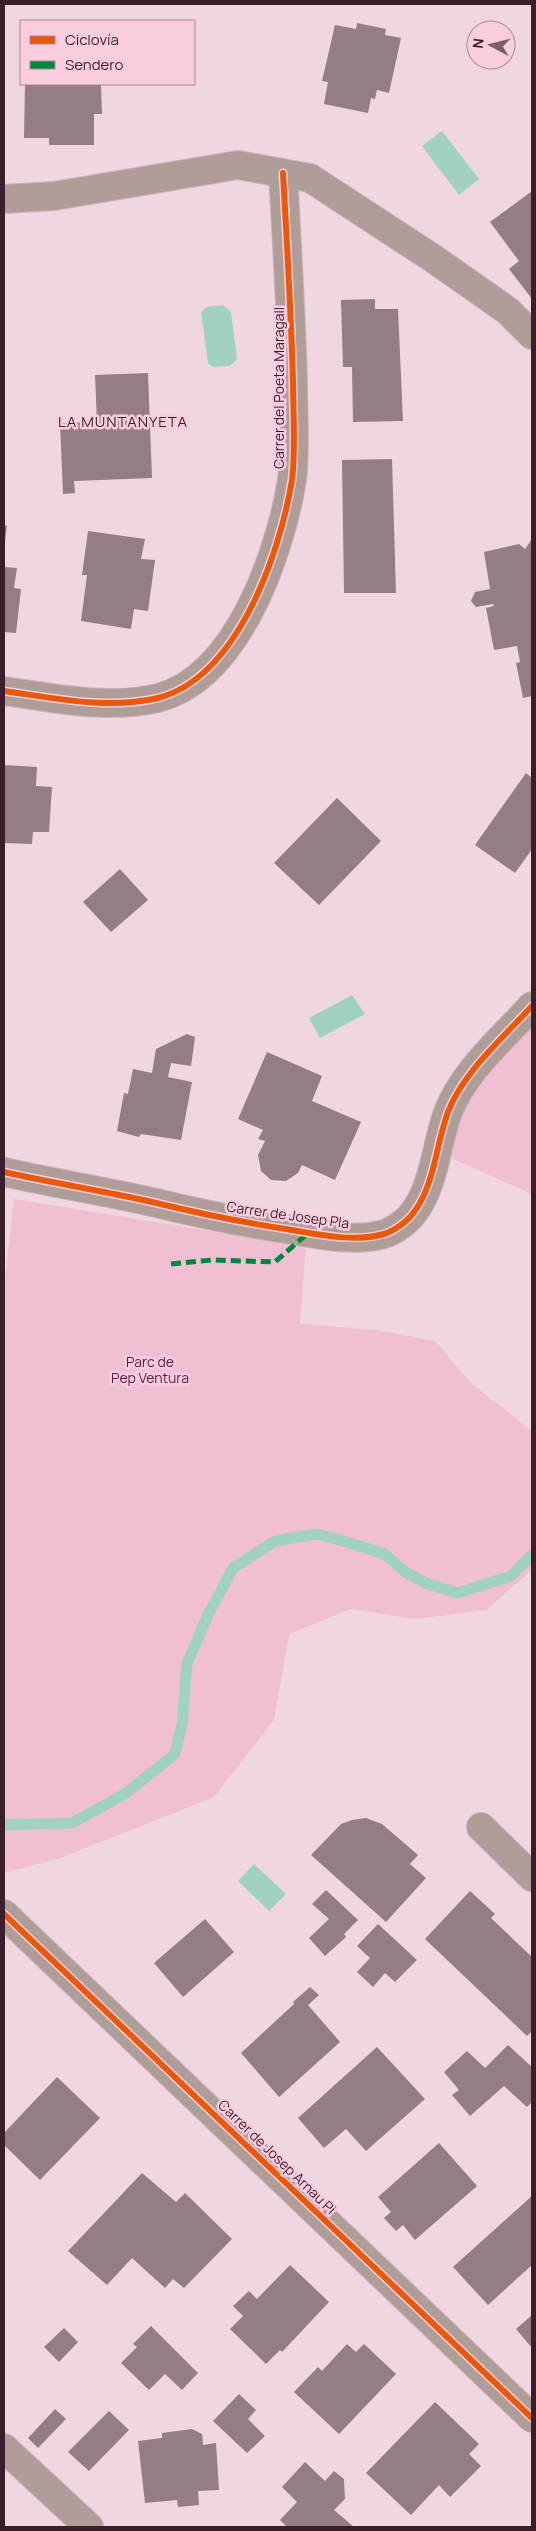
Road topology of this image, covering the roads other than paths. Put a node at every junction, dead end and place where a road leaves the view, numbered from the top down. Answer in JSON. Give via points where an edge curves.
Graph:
{"nodes":[{"id":1,"x":283,"y":173,"type":"junction"},
{"id":2,"x":4,"y":199,"type":"edge"},
{"id":3,"x":532,"y":335,"type":"edge"},
{"id":4,"x":4,"y":691,"type":"edge"},
{"id":5,"x":532,"y":1006,"type":"edge"},
{"id":6,"x":4,"y":1172,"type":"edge"},
{"id":7,"x":481,"y":1827,"type":"dead end"},
{"id":8,"x":532,"y":1877,"type":"edge"},
{"id":9,"x":4,"y":1914,"type":"edge"},
{"id":10,"x":532,"y":2418,"type":"edge"},
{"id":11,"x":4,"y":2448,"type":"edge"},
{"id":12,"x":89,"y":2527,"type":"edge"}],
"edges":[{"from":1,"to":2,"type":"street","via":[[238,165],[54,196]]},
{"from":1,"to":3,"type":"street","via":[[310,178],[348,201],[508,312]]},
{"from":1,"to":4,"type":"street","name":"Carrer del Poeta Maragall","via":[[292,322],[292,478],[283,519],[249,613],[228,646],[194,682],[158,698],[100,703]]},
{"from":5,"to":6,"type":"street","name":"Carrer de Josep Pla","via":[[457,1093],[421,1200],[414,1213],[385,1234],[345,1237],[298,1232],[204,1216]]},
{"from":7,"to":8,"type":"street"},
{"from":9,"to":10,"type":"street","name":"Carrer de Josep Arnau Pi"},
{"from":11,"to":12,"type":"street"}]}
